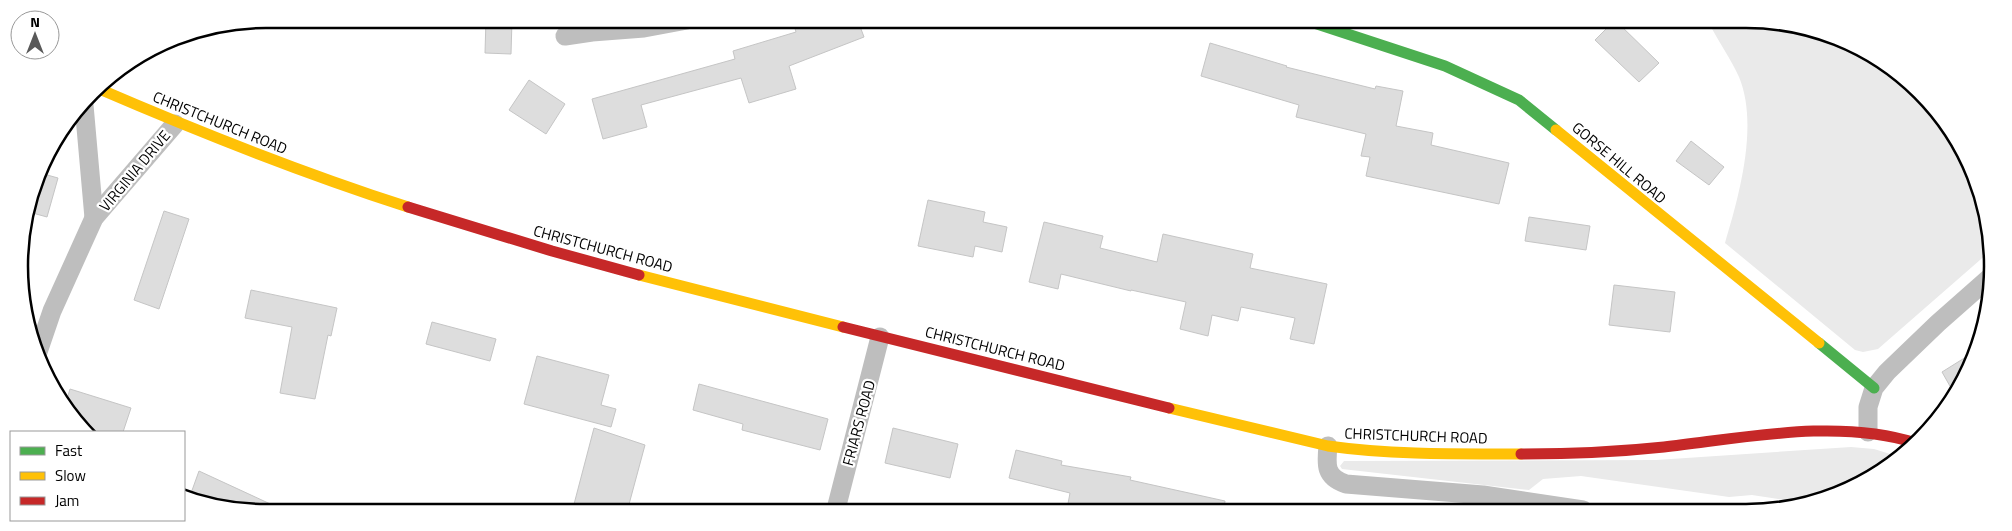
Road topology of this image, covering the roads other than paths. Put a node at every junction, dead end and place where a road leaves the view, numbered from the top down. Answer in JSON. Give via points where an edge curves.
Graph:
{"nodes":[{"id":1,"x":644,"y":28,"type":"edge"},
{"id":2,"x":1333,"y":28,"type":"edge"},
{"id":3,"x":565,"y":36,"type":"dead end"},
{"id":4,"x":104,"y":91,"type":"edge"},
{"id":5,"x":85,"y":112,"type":"edge"},
{"id":6,"x":175,"y":124,"type":"junction"},
{"id":7,"x":94,"y":218,"type":"junction"},
{"id":8,"x":1984,"y":282,"type":"edge"},
{"id":9,"x":880,"y":337,"type":"junction"},
{"id":10,"x":41,"y":344,"type":"edge"},
{"id":11,"x":1874,"y":388,"type":"junction"},
{"id":12,"x":1868,"y":432,"type":"junction"},
{"id":13,"x":1908,"y":440,"type":"edge"},
{"id":14,"x":1328,"y":446,"type":"junction"},
{"id":15,"x":837,"y":504,"type":"edge"},
{"id":16,"x":1543,"y":504,"type":"edge"}],
"edges":[{"from":1,"to":3,"type":"street"},
{"from":2,"to":11,"type":"main road","name":"GORSE HILL ROAD","via":[[1445,66],[1519,100]]},
{"from":4,"to":6,"type":"main road","name":"CHRISTCHURCH ROAD"},
{"from":5,"to":7,"type":"street","name":"VIRGINIA DRIVE"},
{"from":6,"to":7,"type":"street","name":"VIRGINIA DRIVE"},
{"from":6,"to":9,"type":"main road","name":"CHRISTCHURCH ROAD","via":[[321,179],[487,233],[651,279]]},
{"from":7,"to":10,"type":"street","name":"VIRGINIA DRIVE"},
{"from":8,"to":11,"type":"street"},
{"from":9,"to":14,"type":"main road","name":"CHRISTCHURCH ROAD"},
{"from":9,"to":15,"type":"street","name":"FRIARS ROAD"},
{"from":11,"to":12,"type":"street","via":[[1868,407]]},
{"from":12,"to":13,"type":"main road","name":"CHRISTCHURCH ROAD"},
{"from":12,"to":14,"type":"main road","name":"CHRISTCHURCH ROAD","via":[[1768,435],[1616,451],[1538,454],[1398,453]]},
{"from":14,"to":16,"type":"street","via":[[1326,464],[1339,482],[1354,486],[1483,495]]}]}
